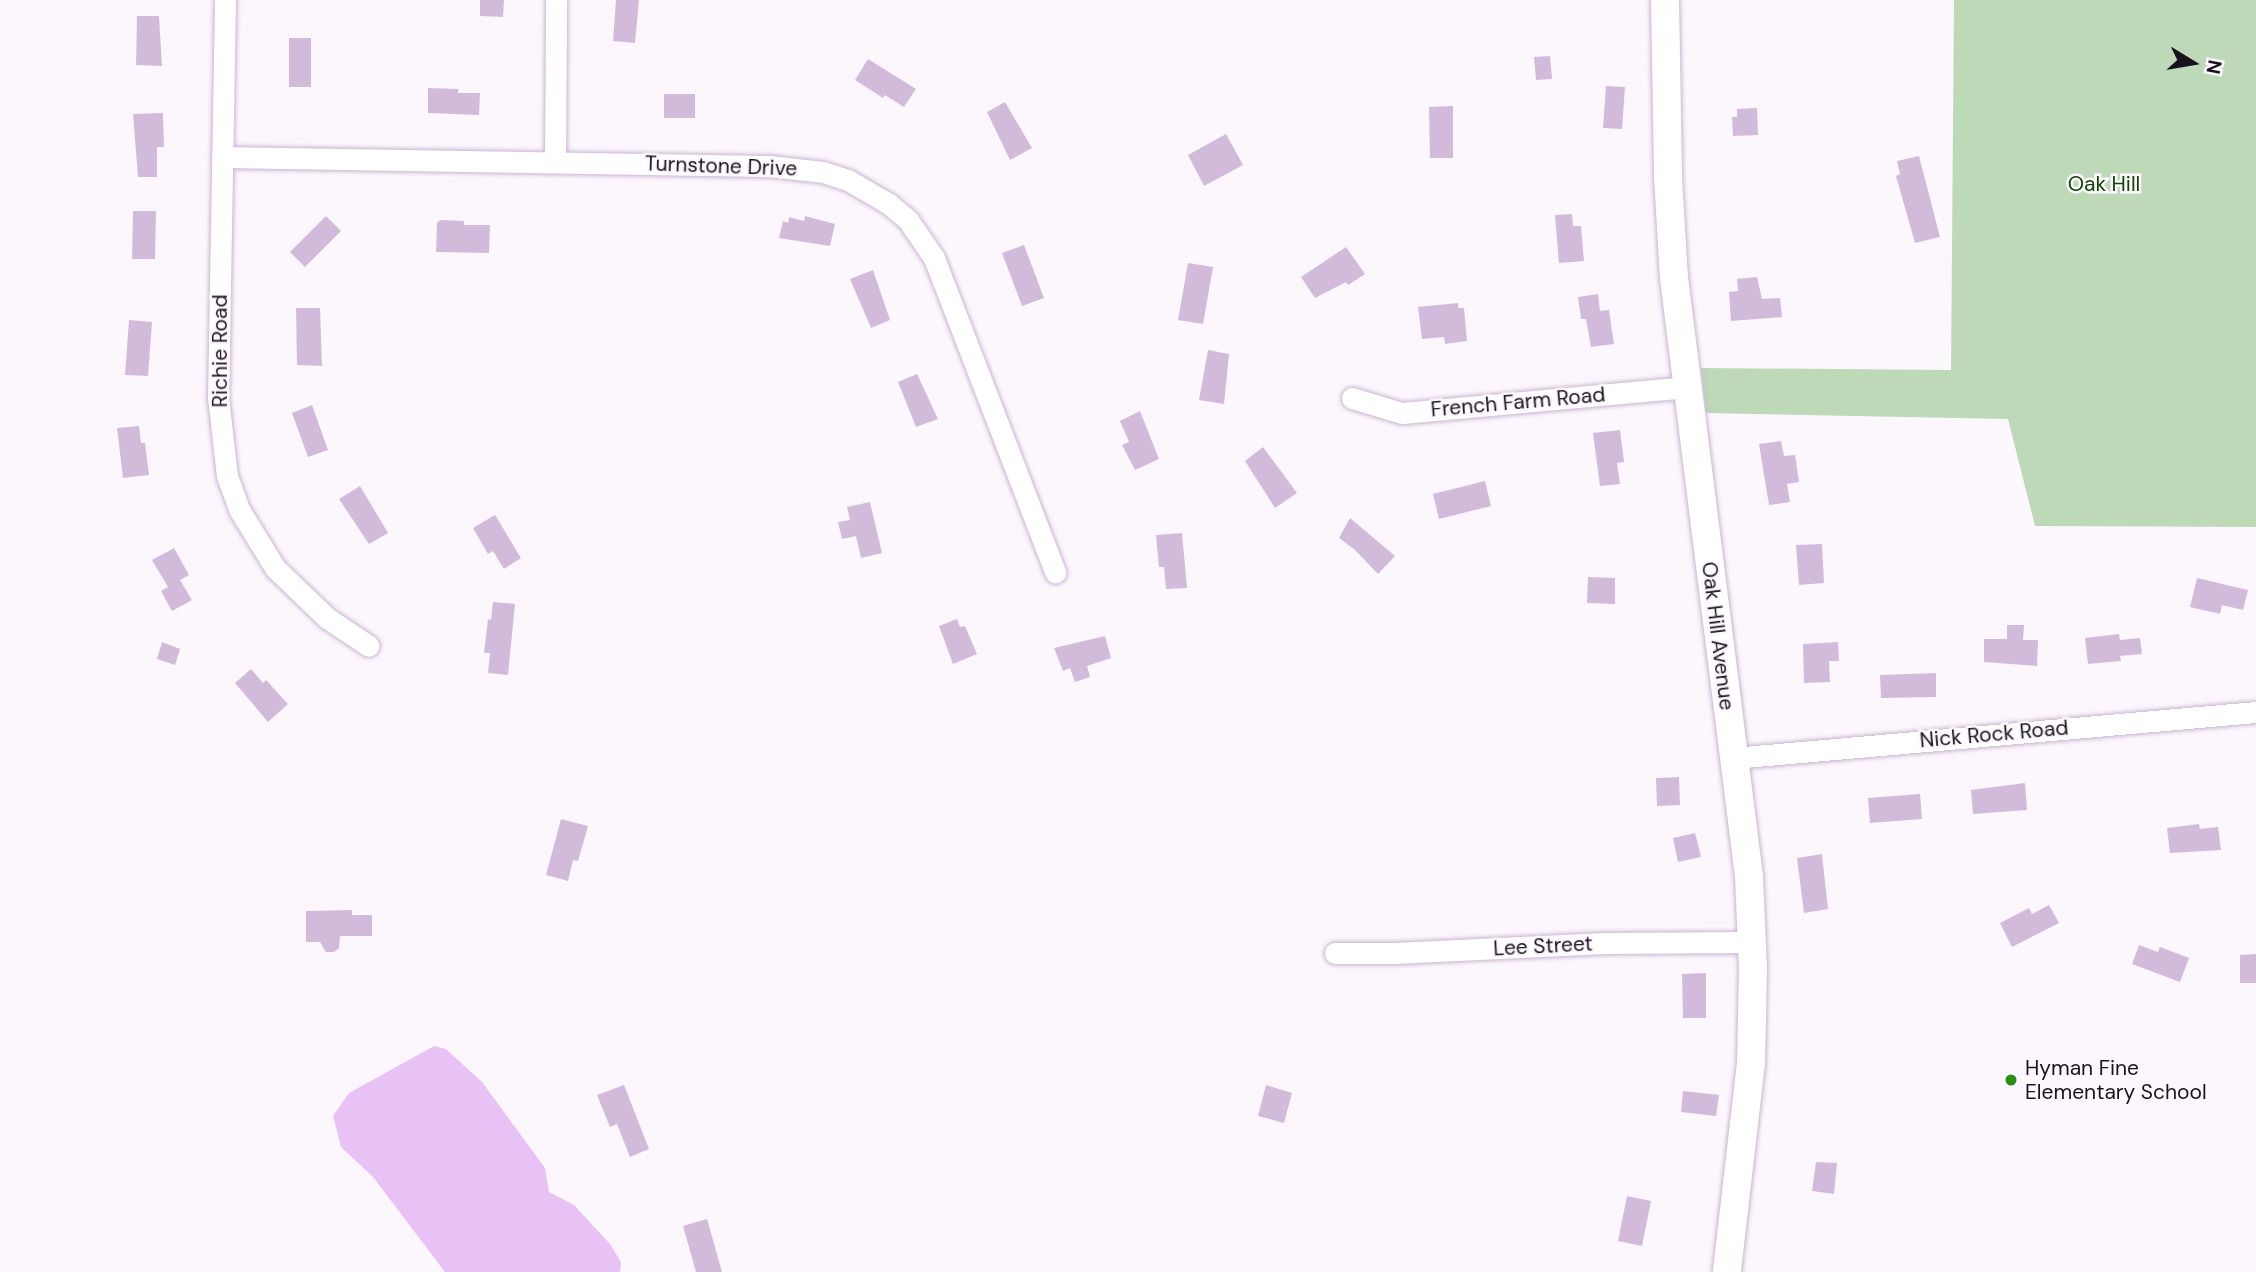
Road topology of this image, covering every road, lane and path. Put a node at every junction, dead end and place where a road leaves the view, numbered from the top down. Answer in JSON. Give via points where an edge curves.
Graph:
{"nodes":[{"id":1,"x":225,"y":0,"type":"edge"},
{"id":2,"x":556,"y":0,"type":"edge"},
{"id":3,"x":1665,"y":0,"type":"edge"},
{"id":4,"x":222,"y":158,"type":"junction"},
{"id":5,"x":555,"y":162,"type":"junction"},
{"id":6,"x":1685,"y":387,"type":"junction"},
{"id":7,"x":1352,"y":398,"type":"dead end"},
{"id":8,"x":1055,"y":572,"type":"dead end"},
{"id":9,"x":369,"y":646,"type":"dead end"},
{"id":10,"x":2256,"y":712,"type":"edge"},
{"id":11,"x":1733,"y":758,"type":"junction"},
{"id":12,"x":1752,"y":942,"type":"junction"},
{"id":13,"x":1335,"y":953,"type":"dead end"},
{"id":14,"x":1727,"y":1272,"type":"edge"}],
"edges":[{"from":1,"to":4,"type":"street","name":"Richie Road"},
{"from":2,"to":5,"type":"street"},
{"from":3,"to":6,"type":"main road","name":"Oak Hill Avenue","via":[[1668,189]]},
{"from":4,"to":5,"type":"street","name":"Turnstone Drive"},
{"from":4,"to":9,"type":"street","name":"Richie Road","via":[[218,397],[227,476],[240,511],[275,568],[327,618]]},
{"from":5,"to":8,"type":"street","name":"Turnstone Drive","via":[[797,168],[848,180],[889,204],[916,229],[934,257]]},
{"from":6,"to":7,"type":"street","name":"French Farm Road","via":[[1402,413]]},
{"from":6,"to":11,"type":"main road","name":"Oak Hill Avenue"},
{"from":10,"to":11,"type":"street","name":"Nick Rock Road"},
{"from":11,"to":12,"type":"main road","name":"Oak Hill Avenue","via":[[1749,877]]},
{"from":12,"to":13,"type":"street","name":"Lee Street"},
{"from":12,"to":14,"type":"main road","name":"Oak Hill Avenue","via":[[1751,1063]]}]}
